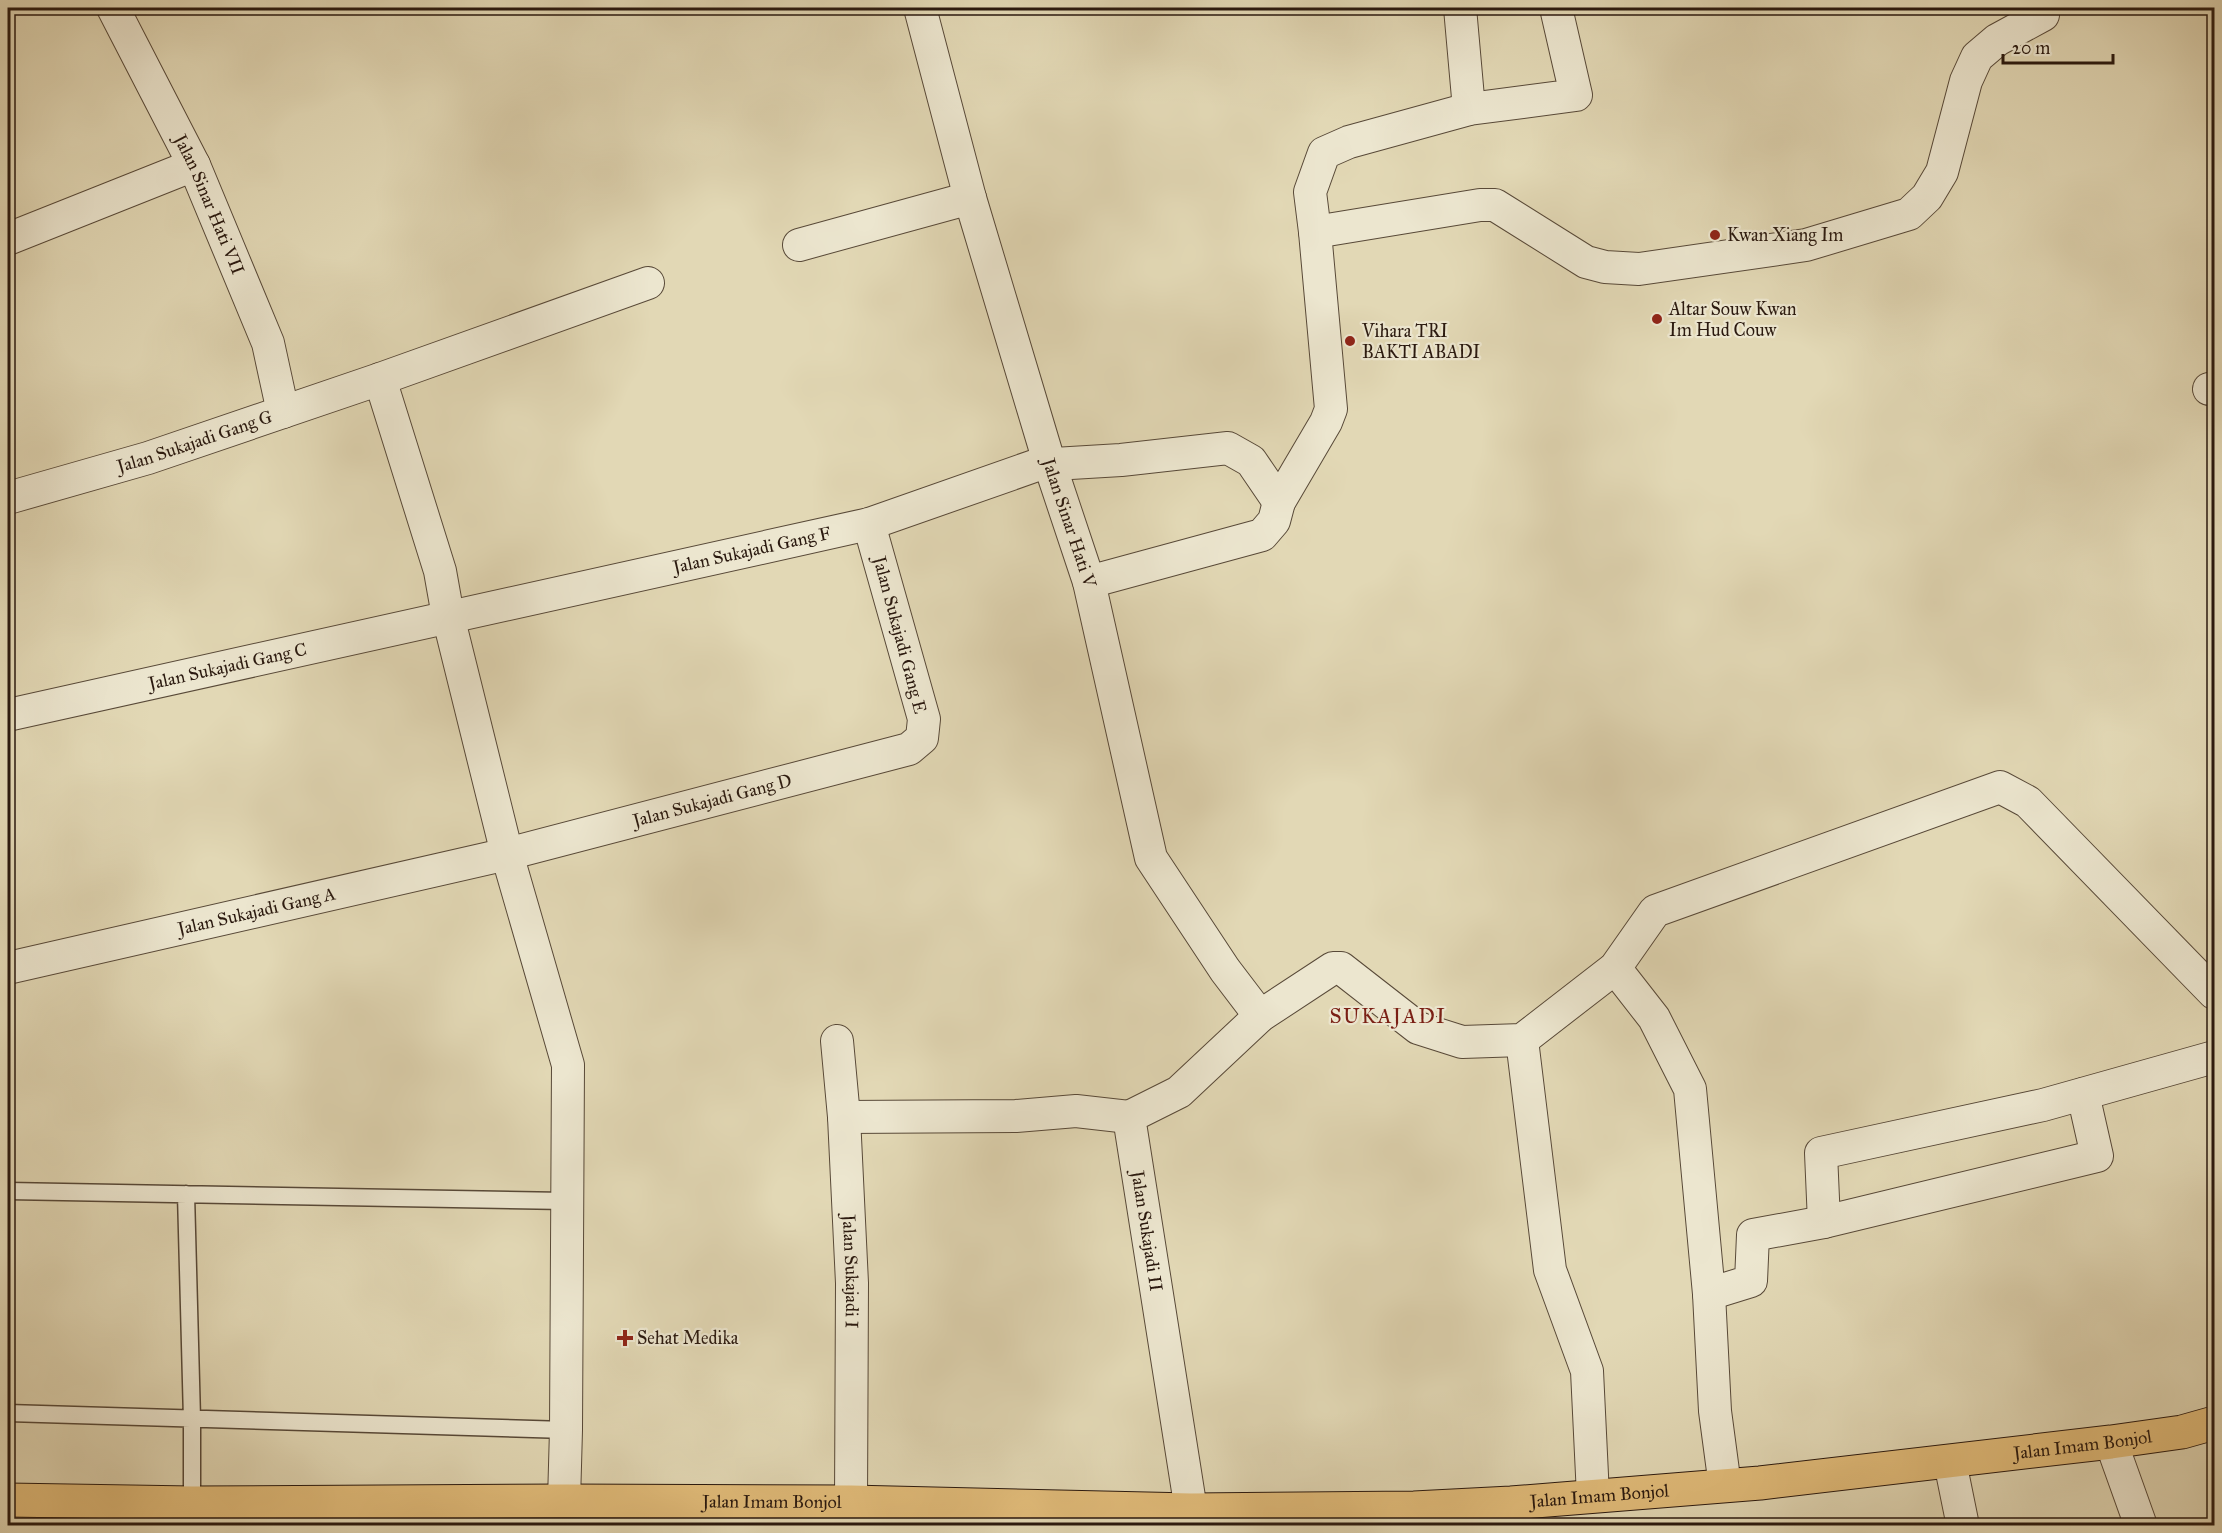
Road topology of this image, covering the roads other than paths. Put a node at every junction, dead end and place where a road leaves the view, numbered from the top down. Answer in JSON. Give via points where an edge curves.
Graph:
{"nodes":[{"id":1,"x":113,"y":8,"type":"edge"},
{"id":2,"x":920,"y":8,"type":"edge"},
{"id":3,"x":1460,"y":8,"type":"edge"},
{"id":4,"x":1556,"y":8,"type":"edge"},
{"id":5,"x":2048,"y":10,"type":"edge"},
{"id":6,"x":1469,"y":109,"type":"junction"},
{"id":7,"x":194,"y":165,"type":"junction"},
{"id":8,"x":970,"y":198,"type":"junction"},
{"id":9,"x":1316,"y":232,"type":"junction"},
{"id":10,"x":8,"y":239,"type":"edge"},
{"id":11,"x":799,"y":245,"type":"dead end"},
{"id":12,"x":648,"y":283,"type":"dead end"},
{"id":13,"x":380,"y":379,"type":"junction"},
{"id":14,"x":283,"y":412,"type":"junction"},
{"id":15,"x":1050,"y":465,"type":"junction"},
{"id":16,"x":8,"y":498,"type":"edge"},
{"id":17,"x":1279,"y":502,"type":"junction"},
{"id":18,"x":870,"y":524,"type":"junction"},
{"id":19,"x":1089,"y":582,"type":"junction"},
{"id":20,"x":448,"y":616,"type":"junction"},
{"id":21,"x":8,"y":715,"type":"edge"},
{"id":22,"x":916,"y":744,"type":"joint"},
{"id":23,"x":507,"y":855,"type":"junction"},
{"id":24,"x":8,"y":968,"type":"edge"},
{"id":25,"x":1615,"y":968,"type":"junction"},
{"id":26,"x":2214,"y":993,"type":"edge"},
{"id":27,"x":1260,"y":1016,"type":"junction"},
{"id":28,"x":1522,"y":1040,"type":"junction"},
{"id":29,"x":837,"y":1041,"type":"dead end"},
{"id":30,"x":2214,"y":1057,"type":"edge"},
{"id":31,"x":2083,"y":1094,"type":"junction"},
{"id":32,"x":844,"y":1117,"type":"junction"},
{"id":33,"x":1129,"y":1117,"type":"junction"},
{"id":34,"x":8,"y":1191,"type":"edge"},
{"id":35,"x":186,"y":1194,"type":"junction"},
{"id":36,"x":566,"y":1201,"type":"junction"},
{"id":37,"x":1824,"y":1222,"type":"junction"},
{"id":38,"x":1709,"y":1294,"type":"junction"},
{"id":39,"x":8,"y":1413,"type":"edge"},
{"id":40,"x":192,"y":1419,"type":"junction"},
{"id":41,"x":2214,"y":1423,"type":"edge"},
{"id":42,"x":566,"y":1430,"type":"junction"},
{"id":43,"x":2111,"y":1442,"type":"junction"},
{"id":44,"x":1950,"y":1462,"type":"junction"},
{"id":45,"x":1725,"y":1486,"type":"junction"},
{"id":46,"x":1593,"y":1496,"type":"junction"},
{"id":47,"x":8,"y":1500,"type":"edge"},
{"id":48,"x":564,"y":1501,"type":"junction"},
{"id":49,"x":851,"y":1502,"type":"junction"},
{"id":50,"x":1191,"y":1510,"type":"junction"},
{"id":51,"x":192,"y":1514,"type":"edge"},
{"id":52,"x":455,"y":1514,"type":"edge"},
{"id":53,"x":1079,"y":1516,"type":"edge"},
{"id":54,"x":1414,"y":1516,"type":"edge"},
{"id":55,"x":1963,"y":1526,"type":"edge"},
{"id":56,"x":2141,"y":1526,"type":"edge"}],
"edges":[{"from":1,"to":7,"type":"street","name":"Jalan Sinar Hati VII"},
{"from":2,"to":8,"type":"street","name":"Jalan Sinar Hati V"},
{"from":3,"to":6,"type":"street"},
{"from":4,"to":6,"type":"street","via":[[1576,95]]},
{"from":5,"to":9,"type":"street","via":[[1997,40],[1977,57],[1966,81],[1942,172],[1927,197],[1909,214],[1806,245],[1639,269],[1586,262],[1495,205]]},
{"from":6,"to":9,"type":"street","via":[[1349,142],[1324,153],[1310,192]]},
{"from":7,"to":10,"type":"street"},
{"from":7,"to":14,"type":"street","name":"Jalan Sinar Hati VII","via":[[268,343]]},
{"from":8,"to":11,"type":"street"},
{"from":8,"to":15,"type":"street","name":"Jalan Sinar Hati V"},
{"from":9,"to":17,"type":"street","via":[[1331,409]]},
{"from":12,"to":13,"type":"street","name":"Jalan Sukajadi Gang G"},
{"from":13,"to":14,"type":"street","name":"Jalan Sukajadi Gang G"},
{"from":13,"to":20,"type":"street","via":[[440,571]]},
{"from":14,"to":16,"type":"street","name":"Jalan Sukajadi Gang G","via":[[148,458]]},
{"from":15,"to":17,"type":"street","name":"Jalan Sukajadi Gang F","via":[[1228,448],[1251,461]]},
{"from":15,"to":18,"type":"street","name":"Jalan Sukajadi Gang F","via":[[1037,465]]},
{"from":15,"to":19,"type":"street","name":"Jalan Sinar Hati V"},
{"from":17,"to":19,"type":"street","via":[[1274,521],[1262,535]]},
{"from":18,"to":20,"type":"street","name":"Jalan Sukajadi Gang F"},
{"from":18,"to":22,"type":"street","name":"Jalan Sukajadi Gang E","via":[[924,719],[922,738]]},
{"from":19,"to":27,"type":"street","name":"Jalan Sinar Hati V","via":[[1150,858]]},
{"from":20,"to":21,"type":"street","name":"Jalan Sukajadi Gang C"},
{"from":20,"to":23,"type":"street"},
{"from":22,"to":23,"type":"street","name":"Jalan Sukajadi Gang D","via":[[900,753]]},
{"from":23,"to":24,"type":"street","name":"Jalan Sukajadi Gang A"},
{"from":23,"to":36,"type":"street","via":[[568,1065]]},
{"from":25,"to":26,"type":"street","via":[[1655,911],[2000,787],[2028,802]]},
{"from":25,"to":28,"type":"street"},
{"from":25,"to":38,"type":"street","via":[[1654,1018],[1690,1089]]},
{"from":27,"to":28,"type":"street","via":[[1333,968],[1341,968],[1418,1028],[1462,1042]]},
{"from":27,"to":33,"type":"street","via":[[1179,1092]]},
{"from":28,"to":46,"type":"street","via":[[1550,1270],[1587,1371]]},
{"from":29,"to":32,"type":"street","name":"Jalan Sukajadi I"},
{"from":30,"to":31,"type":"street"},
{"from":31,"to":37,"type":"street","via":[[1821,1153]]},
{"from":31,"to":37,"type":"street","via":[[2097,1156]]},
{"from":32,"to":33,"type":"street","via":[[1016,1116],[1076,1111]]},
{"from":32,"to":49,"type":"street","name":"Jalan Sukajadi I","via":[[852,1283]]},
{"from":33,"to":50,"type":"street","name":"Jalan Sukajadi II"},
{"from":34,"to":35,"type":"lane"},
{"from":35,"to":36,"type":"lane"},
{"from":35,"to":40,"type":"lane"},
{"from":36,"to":42,"type":"street"},
{"from":37,"to":38,"type":"street","via":[[1753,1235],[1751,1281]]},
{"from":38,"to":45,"type":"street","via":[[1715,1411]]},
{"from":39,"to":40,"type":"lane"},
{"from":40,"to":42,"type":"lane"},
{"from":40,"to":51,"type":"lane"},
{"from":41,"to":43,"type":"main road","name":"Jalan Imam Bonjol","via":[[2182,1432]]},
{"from":42,"to":48,"type":"street"},
{"from":43,"to":44,"type":"main road","name":"Jalan Imam Bonjol"},
{"from":43,"to":56,"type":"street"},
{"from":44,"to":45,"type":"main road","name":"Jalan Imam Bonjol"},
{"from":44,"to":55,"type":"street"},
{"from":45,"to":46,"type":"main road","name":"Jalan Imam Bonjol"},
{"from":46,"to":54,"type":"main road","name":"Jalan Imam Bonjol"},
{"from":47,"to":51,"type":"main road","name":"Jalan Imam Bonjol"},
{"from":48,"to":49,"type":"main road","name":"Jalan Imam Bonjol"},
{"from":48,"to":52,"type":"main road","name":"Jalan Imam Bonjol"},
{"from":49,"to":53,"type":"main road","name":"Jalan Imam Bonjol"},
{"from":50,"to":53,"type":"main road","name":"Jalan Imam Bonjol"},
{"from":50,"to":54,"type":"main road","name":"Jalan Imam Bonjol"},
{"from":51,"to":52,"type":"main road","name":"Jalan Imam Bonjol"}]}
